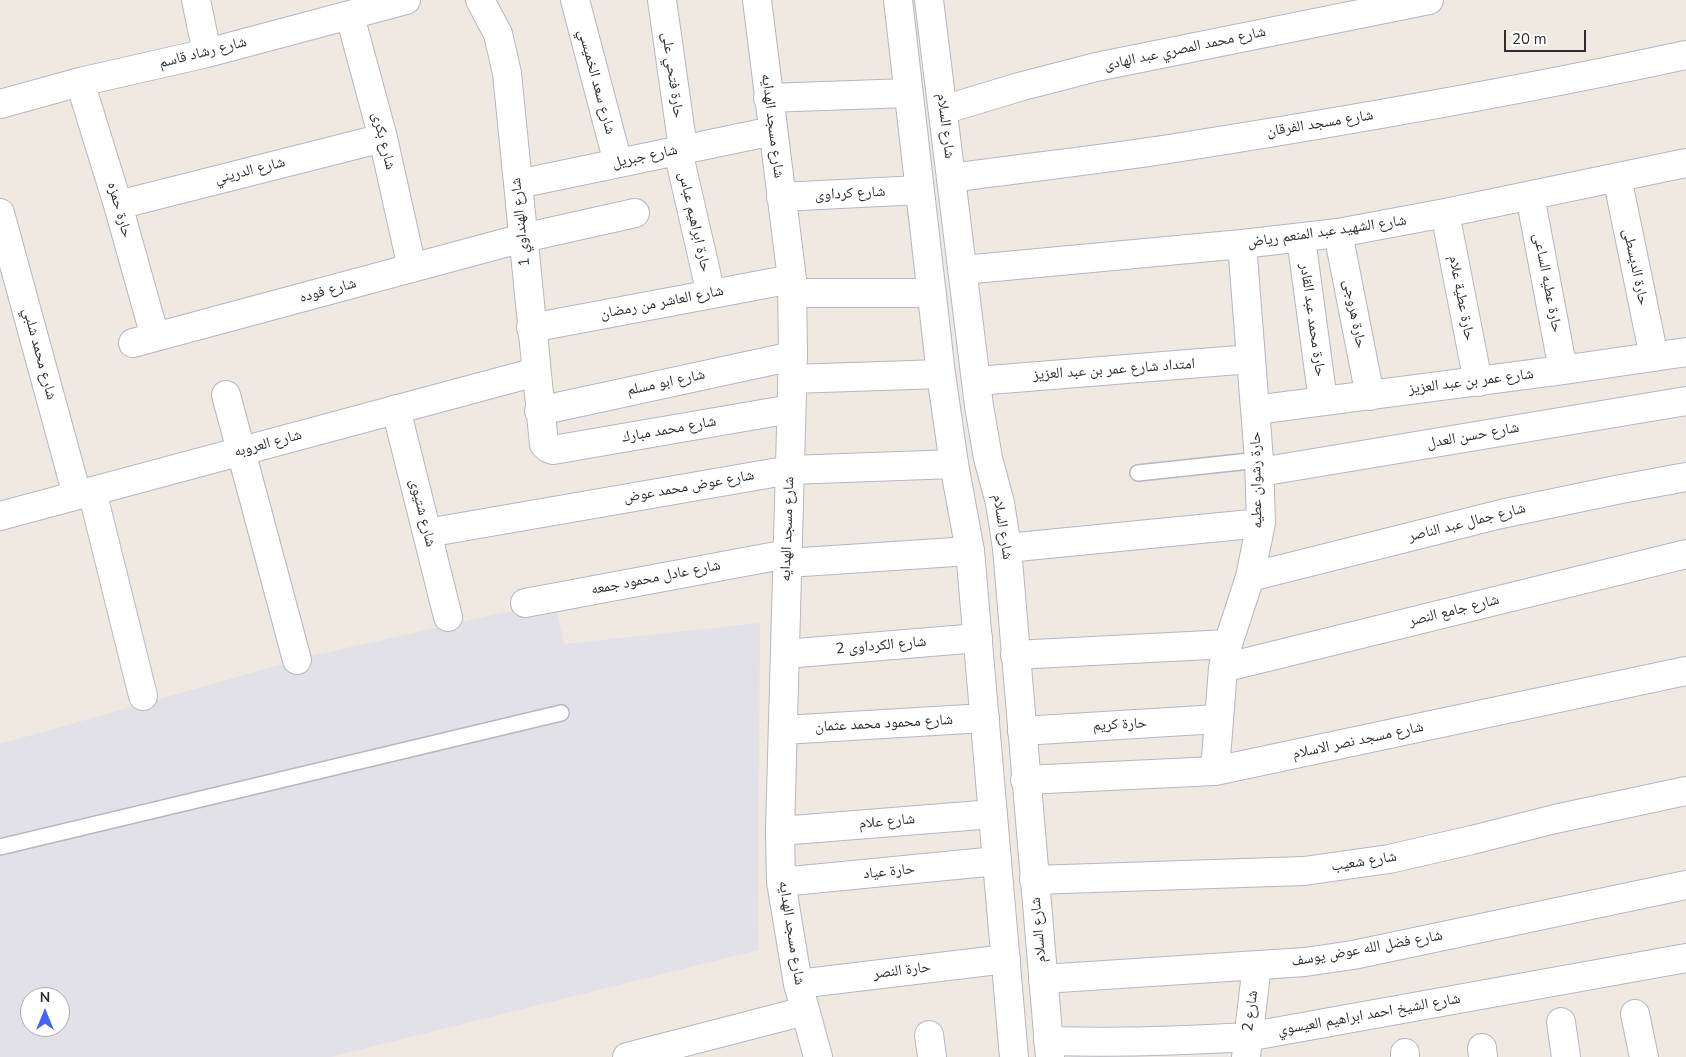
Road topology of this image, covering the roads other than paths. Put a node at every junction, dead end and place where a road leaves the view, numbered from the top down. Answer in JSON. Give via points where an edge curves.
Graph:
{"nodes":[{"id":1,"x":196,"y":0,"type":"edge"},
{"id":2,"x":406,"y":0,"type":"edge"},
{"id":3,"x":480,"y":0,"type":"edge"},
{"id":4,"x":575,"y":0,"type":"edge"},
{"id":5,"x":662,"y":0,"type":"edge"},
{"id":6,"x":757,"y":0,"type":"edge"},
{"id":7,"x":898,"y":0,"type":"edge"},
{"id":8,"x":930,"y":0,"type":"edge"},
{"id":9,"x":1429,"y":0,"type":"edge"},
{"id":10,"x":350,"y":16,"type":"junction"},
{"id":11,"x":207,"y":53,"type":"junction"},
{"id":12,"x":1686,"y":55,"type":"edge"},
{"id":13,"x":80,"y":82,"type":"junction"},
{"id":14,"x":908,"y":94,"type":"junction"},
{"id":15,"x":768,"y":98,"type":"junction"},
{"id":16,"x":0,"y":104,"type":"edge"},
{"id":17,"x":943,"y":110,"type":"junction"},
{"id":18,"x":772,"y":130,"type":"junction"},
{"id":19,"x":383,"y":138,"type":"junction"},
{"id":20,"x":680,"y":150,"type":"junction"},
{"id":21,"x":618,"y":163,"type":"junction"},
{"id":22,"x":1685,"y":167,"type":"edge"},
{"id":23,"x":1617,"y":177,"type":"junction"},
{"id":24,"x":951,"y":178,"type":"junction"},
{"id":25,"x":518,"y":184,"type":"junction"},
{"id":26,"x":919,"y":190,"type":"junction"},
{"id":27,"x":1530,"y":196,"type":"junction"},
{"id":28,"x":781,"y":197,"type":"junction"},
{"id":29,"x":118,"y":205,"type":"junction"},
{"id":30,"x":0,"y":213,"type":"edge"},
{"id":31,"x":635,"y":213,"type":"dead end"},
{"id":32,"x":1445,"y":213,"type":"junction"},
{"id":33,"x":1338,"y":233,"type":"junction"},
{"id":34,"x":523,"y":238,"type":"junction"},
{"id":35,"x":1301,"y":238,"type":"junction"},
{"id":36,"x":1242,"y":244,"type":"junction"},
{"id":37,"x":412,"y":268,"type":"junction"},
{"id":38,"x":963,"y":270,"type":"junction"},
{"id":39,"x":792,"y":286,"type":"junction"},
{"id":40,"x":931,"y":292,"type":"junction"},
{"id":41,"x":711,"y":294,"type":"junction"},
{"id":42,"x":531,"y":328,"type":"junction"},
{"id":43,"x":144,"y":340,"type":"joint"},
{"id":44,"x":1686,"y":352,"type":"edge"},
{"id":45,"x":1654,"y":357,"type":"junction"},
{"id":46,"x":1251,"y":359,"type":"junction"},
{"id":47,"x":793,"y":367,"type":"junction"},
{"id":48,"x":1563,"y":370,"type":"junction"},
{"id":49,"x":536,"y":372,"type":"junction"},
{"id":50,"x":941,"y":374,"type":"junction"},
{"id":51,"x":977,"y":381,"type":"junction"},
{"id":52,"x":1478,"y":382,"type":"junction"},
{"id":53,"x":226,"y":395,"type":"dead end"},
{"id":54,"x":1370,"y":396,"type":"junction"},
{"id":55,"x":1686,"y":401,"type":"edge"},
{"id":56,"x":1323,"y":402,"type":"junction"},
{"id":57,"x":396,"y":409,"type":"junction"},
{"id":58,"x":791,"y":409,"type":"junction"},
{"id":59,"x":1255,"y":410,"type":"junction"},
{"id":60,"x":539,"y":411,"type":"junction"},
{"id":61,"x":548,"y":448,"type":"joint"},
{"id":62,"x":241,"y":451,"type":"junction"},
{"id":63,"x":954,"y":464,"type":"junction"},
{"id":64,"x":1260,"y":466,"type":"junction"},
{"id":65,"x":790,"y":470,"type":"junction"},
{"id":66,"x":1138,"y":473,"type":"dead end"},
{"id":67,"x":1686,"y":477,"type":"edge"},
{"id":68,"x":85,"y":493,"type":"junction"},
{"id":69,"x":0,"y":516,"type":"edge"},
{"id":70,"x":1261,"y":523,"type":"junction"},
{"id":71,"x":427,"y":533,"type":"junction"},
{"id":72,"x":1007,"y":548,"type":"junction"},
{"id":73,"x":970,"y":551,"type":"junction"},
{"id":74,"x":1686,"y":554,"type":"edge"},
{"id":75,"x":788,"y":558,"type":"junction"},
{"id":76,"x":1250,"y":577,"type":"junction"},
{"id":77,"x":525,"y":603,"type":"dead end"},
{"id":78,"x":448,"y":617,"type":"dead end"},
{"id":79,"x":978,"y":638,"type":"junction"},
{"id":80,"x":785,"y":654,"type":"junction"},
{"id":81,"x":1015,"y":656,"type":"junction"},
{"id":82,"x":1225,"y":656,"type":"junction"},
{"id":83,"x":297,"y":660,"type":"dead end"},
{"id":84,"x":1686,"y":671,"type":"edge"},
{"id":85,"x":143,"y":696,"type":"dead end"},
{"id":86,"x":561,"y":713,"type":"dead end"},
{"id":87,"x":985,"y":718,"type":"junction"},
{"id":88,"x":1218,"y":719,"type":"junction"},
{"id":89,"x":783,"y":730,"type":"junction"},
{"id":90,"x":1022,"y":730,"type":"junction"},
{"id":91,"x":1215,"y":771,"type":"junction"},
{"id":92,"x":1026,"y":780,"type":"junction"},
{"id":93,"x":1686,"y":791,"type":"edge"},
{"id":94,"x":993,"y":814,"type":"junction"},
{"id":95,"x":780,"y":831,"type":"junction"},
{"id":96,"x":0,"y":846,"type":"edge"},
{"id":97,"x":997,"y":861,"type":"junction"},
{"id":98,"x":1034,"y":880,"type":"junction"},
{"id":99,"x":781,"y":882,"type":"junction"},
{"id":100,"x":1686,"y":885,"type":"edge"},
{"id":101,"x":1686,"y":958,"type":"edge"},
{"id":102,"x":1006,"y":959,"type":"junction"},
{"id":103,"x":1257,"y":965,"type":"junction"},
{"id":104,"x":1043,"y":978,"type":"junction"},
{"id":105,"x":798,"y":984,"type":"junction"},
{"id":106,"x":805,"y":1011,"type":"junction"},
{"id":107,"x":1635,"y":1014,"type":"dead end"},
{"id":108,"x":1561,"y":1022,"type":"dead end"},
{"id":109,"x":1247,"y":1047,"type":"edge"},
{"id":110,"x":1049,"y":1049,"type":"edge"},
{"id":111,"x":626,"y":1057,"type":"edge"},
{"id":112,"x":818,"y":1057,"type":"edge"},
{"id":113,"x":1014,"y":1057,"type":"edge"},
{"id":114,"x":1566,"y":1057,"type":"edge"},
{"id":115,"x":1644,"y":1057,"type":"edge"}],
"edges":[{"from":1,"to":11,"type":"street"},
{"from":2,"to":10,"type":"street","name":"شارع رشاد قاسم"},
{"from":3,"to":25,"type":"street","name":"شارع الهنداوي 1","via":[[498,34],[507,73]]},
{"from":4,"to":21,"type":"street","name":"شارع سعد الخميسي"},
{"from":5,"to":20,"type":"street","name":"حارة فتحي على"},
{"from":6,"to":15,"type":"street","name":"شارع مسجد الهدايه"},
{"from":7,"to":14,"type":"street"},
{"from":8,"to":17,"type":"street","name":"شارع السلام"},
{"from":9,"to":17,"type":"street","name":"شارع محمد المصري عبد الهادى","via":[[1096,67]]},
{"from":10,"to":11,"type":"street","name":"شارع رشاد قاسم"},
{"from":10,"to":19,"type":"street","name":"شارع بكرى"},
{"from":11,"to":13,"type":"street","name":"شارع رشاد قاسم"},
{"from":12,"to":24,"type":"street","name":"شارع مسجد الفرقان","via":[[1382,114],[1167,149]]},
{"from":13,"to":16,"type":"street","name":"شارع رشاد قاسم"},
{"from":13,"to":29,"type":"street","name":"حارة حمزه"},
{"from":14,"to":15,"type":"street"},
{"from":14,"to":26,"type":"street"},
{"from":15,"to":18,"type":"street","name":"شارع مسجد الهدايه"},
{"from":17,"to":24,"type":"street","name":"شارع السلام"},
{"from":18,"to":20,"type":"street","name":"شارع جبريل"},
{"from":18,"to":28,"type":"street","name":"شارع مسجد الهدايه"},
{"from":19,"to":29,"type":"street","name":"شارع الدريني"},
{"from":19,"to":37,"type":"street","name":"شارع بكرى"},
{"from":20,"to":21,"type":"street","name":"شارع جبريل"},
{"from":20,"to":41,"type":"street","name":"حارة ابراهيم عباس"},
{"from":21,"to":25,"type":"street","name":"شارع جبريل"},
{"from":22,"to":23,"type":"street","name":"شارع الشهيد عبد المنعم رياض"},
{"from":23,"to":27,"type":"street","name":"شارع الشهيد عبد المنعم رياض"},
{"from":23,"to":45,"type":"street","name":"حارة الديسطى"},
{"from":24,"to":38,"type":"street","name":"شارع السلام"},
{"from":25,"to":34,"type":"street","name":"شارع الهنداوي 1"},
{"from":26,"to":28,"type":"street","name":"شارع كرداوى"},
{"from":26,"to":40,"type":"street"},
{"from":27,"to":32,"type":"street","name":"شارع الشهيد عبد المنعم رياض"},
{"from":27,"to":48,"type":"street","name":"حارة عطيه الساعى"},
{"from":28,"to":39,"type":"street","name":"شارع مسجد الهدايه"},
{"from":29,"to":43,"type":"street","name":"حارة حمزه"},
{"from":30,"to":68,"type":"street","name":"شارع محمد شلبي"},
{"from":31,"to":34,"type":"street","name":"شارع فوده"},
{"from":32,"to":33,"type":"street","name":"شارع الشهيد عبد المنعم رياض"},
{"from":32,"to":52,"type":"street","name":"حارة عطية علام"},
{"from":33,"to":35,"type":"street","name":"شارع الشهيد عبد المنعم رياض"},
{"from":33,"to":54,"type":"street","name":"حارة هروجى"},
{"from":34,"to":37,"type":"street","name":"شارع فوده"},
{"from":34,"to":42,"type":"street","name":"شارع الهنداوي 1"},
{"from":35,"to":36,"type":"street","name":"شارع الشهيد عبد المنعم رياض"},
{"from":35,"to":56,"type":"street","name":"حارة محمد عبد القادر"},
{"from":36,"to":38,"type":"street","name":"شارع الشهيد عبد المنعم رياض"},
{"from":36,"to":46,"type":"street","name":"حارة رشوان عطيه"},
{"from":37,"to":43,"type":"street","name":"شارع فوده"},
{"from":38,"to":51,"type":"street","name":"شارع السلام"},
{"from":39,"to":40,"type":"street","name":"شارع العاشر من رمضان"},
{"from":39,"to":41,"type":"street","name":"شارع العاشر من رمضان"},
{"from":39,"to":47,"type":"street","name":"شارع مسجد الهدايه"},
{"from":40,"to":50,"type":"street"},
{"from":41,"to":42,"type":"street","name":"شارع العاشر من رمضان"},
{"from":42,"to":49,"type":"street","name":"شارع الهنداوي 1"},
{"from":44,"to":45,"type":"street","name":"شارع عمر بن عبد العزيز"},
{"from":45,"to":48,"type":"street","name":"شارع عمر بن عبد العزيز"},
{"from":46,"to":51,"type":"street","name":"امتداد شارع عمر بن عبد العزيز"},
{"from":46,"to":59,"type":"street","name":"حارة رشوان عطيه"},
{"from":47,"to":50,"type":"street","name":"شارع ابو مسلم"},
{"from":47,"to":58,"type":"street","name":"شارع مسجد الهدايه"},
{"from":47,"to":60,"type":"street","name":"شارع ابو مسلم"},
{"from":48,"to":52,"type":"street","name":"شارع عمر بن عبد العزيز"},
{"from":49,"to":57,"type":"street","name":"شارع العروبه"},
{"from":49,"to":60,"type":"street","name":"شارع الهنداوي 1"},
{"from":50,"to":63,"type":"street"},
{"from":51,"to":72,"type":"street","name":"شارع السلام","via":[[983,432]]},
{"from":52,"to":54,"type":"street","name":"شارع عمر بن عبد العزيز"},
{"from":53,"to":62,"type":"street"},
{"from":54,"to":56,"type":"street","name":"شارع عمر بن عبد العزيز"},
{"from":55,"to":64,"type":"street","name":"شارع حسن العدل"},
{"from":56,"to":59,"type":"street","name":"شارع عمر بن عبد العزيز"},
{"from":57,"to":62,"type":"street","name":"شارع العروبه"},
{"from":57,"to":71,"type":"street","name":"شارع شتيوى"},
{"from":58,"to":61,"type":"street","name":"شارع محمد مبارك","via":[[559,450]]},
{"from":58,"to":65,"type":"street","name":"شارع مسجد الهدايه"},
{"from":59,"to":64,"type":"street","name":"حارة رشوان عطيه"},
{"from":60,"to":61,"type":"street","name":"شارع الهنداوي 1","via":[[542,438]]},
{"from":62,"to":68,"type":"street","name":"شارع العروبه"},
{"from":62,"to":83,"type":"street"},
{"from":63,"to":65,"type":"street","name":"شارع عوض محمد عوض"},
{"from":63,"to":73,"type":"street"},
{"from":64,"to":66,"type":"lane"},
{"from":64,"to":70,"type":"street","name":"حارة رشوان عطيه"},
{"from":65,"to":71,"type":"street","name":"شارع عوض محمد عوض"},
{"from":65,"to":75,"type":"street","name":"شارع مسجد الهدايه"},
{"from":67,"to":76,"type":"street","name":"شارع جمال عبد الناصر","via":[[1501,514]]},
{"from":68,"to":69,"type":"street","name":"شارع العروبه"},
{"from":68,"to":85,"type":"street","name":"شارع محمد شلبي"},
{"from":70,"to":72,"type":"street"},
{"from":70,"to":76,"type":"street","name":"حارة رشوان عطيه"},
{"from":71,"to":78,"type":"street","name":"شارع شتيوى"},
{"from":72,"to":81,"type":"street","name":"شارع السلام"},
{"from":73,"to":75,"type":"street","name":"شارع عادل محمود جمعه"},
{"from":73,"to":79,"type":"street"},
{"from":74,"to":82,"type":"street","name":"شارع جامع النصر"},
{"from":75,"to":77,"type":"street","name":"شارع عادل محمود جمعه"},
{"from":75,"to":80,"type":"street","name":"شارع مسجد الهدايه"},
{"from":76,"to":82,"type":"street","name":"حارة رشوان عطيه"},
{"from":79,"to":80,"type":"street","name":"شارع الكرداوى 2"},
{"from":79,"to":87,"type":"street"},
{"from":80,"to":89,"type":"street","name":"شارع مسجد الهدايه"},
{"from":81,"to":82,"type":"street","name":"شارع جامع النصر"},
{"from":81,"to":90,"type":"street","name":"شارع السلام"},
{"from":82,"to":88,"type":"street","name":"حارة رشوان عطيه"},
{"from":84,"to":91,"type":"street","name":"شارع مسجد نصر الاسلام"},
{"from":86,"to":96,"type":"lane"},
{"from":87,"to":89,"type":"street","name":"شارع محمود محمد عثمان"},
{"from":87,"to":94,"type":"street"},
{"from":88,"to":90,"type":"street","name":"حارة كريم"},
{"from":88,"to":91,"type":"street","name":"حارة رشوان عطيه"},
{"from":89,"to":95,"type":"street","name":"شارع مسجد الهدايه"},
{"from":90,"to":92,"type":"street","name":"شارع السلام"},
{"from":91,"to":92,"type":"street","name":"شارع مسجد نصر الاسلام"},
{"from":92,"to":98,"type":"street","name":"شارع السلام"},
{"from":93,"to":98,"type":"street","name":"شارع شعيب","via":[[1389,859],[1304,870]]},
{"from":94,"to":95,"type":"street","name":"شارع علام"},
{"from":94,"to":97,"type":"street"},
{"from":95,"to":99,"type":"street","name":"شارع مسجد الهدايه"},
{"from":97,"to":99,"type":"street","name":"حارة عياد"},
{"from":97,"to":102,"type":"street"},
{"from":98,"to":104,"type":"street","name":"شارع السلام"},
{"from":99,"to":105,"type":"street","name":"شارع مسجد الهدايه"},
{"from":100,"to":103,"type":"street","name":"شارع فضل الله عوض يوسف","via":[[1353,955]]},
{"from":101,"to":109,"type":"street","name":"شارع الشيخ احمد ابراهيم العيسوي"},
{"from":102,"to":105,"type":"street","name":"حارة النصر"},
{"from":102,"to":113,"type":"street"},
{"from":103,"to":104,"type":"street","name":"شارع فضل الله عوض يوسف"},
{"from":103,"to":109,"type":"street","name":"شارع 2"},
{"from":104,"to":110,"type":"street","name":"شارع السلام"},
{"from":105,"to":106,"type":"street","name":"شارع مسجد الهدايه"},
{"from":106,"to":111,"type":"street"},
{"from":106,"to":112,"type":"street","name":"شارع مسجد الهدايه"},
{"from":107,"to":115,"type":"street"},
{"from":108,"to":114,"type":"street"},
{"from":109,"to":110,"type":"street","name":"شارع الشيخ احمد ابراهيم العيسوي","via":[[1174,1041],[1102,1043]]}]}
